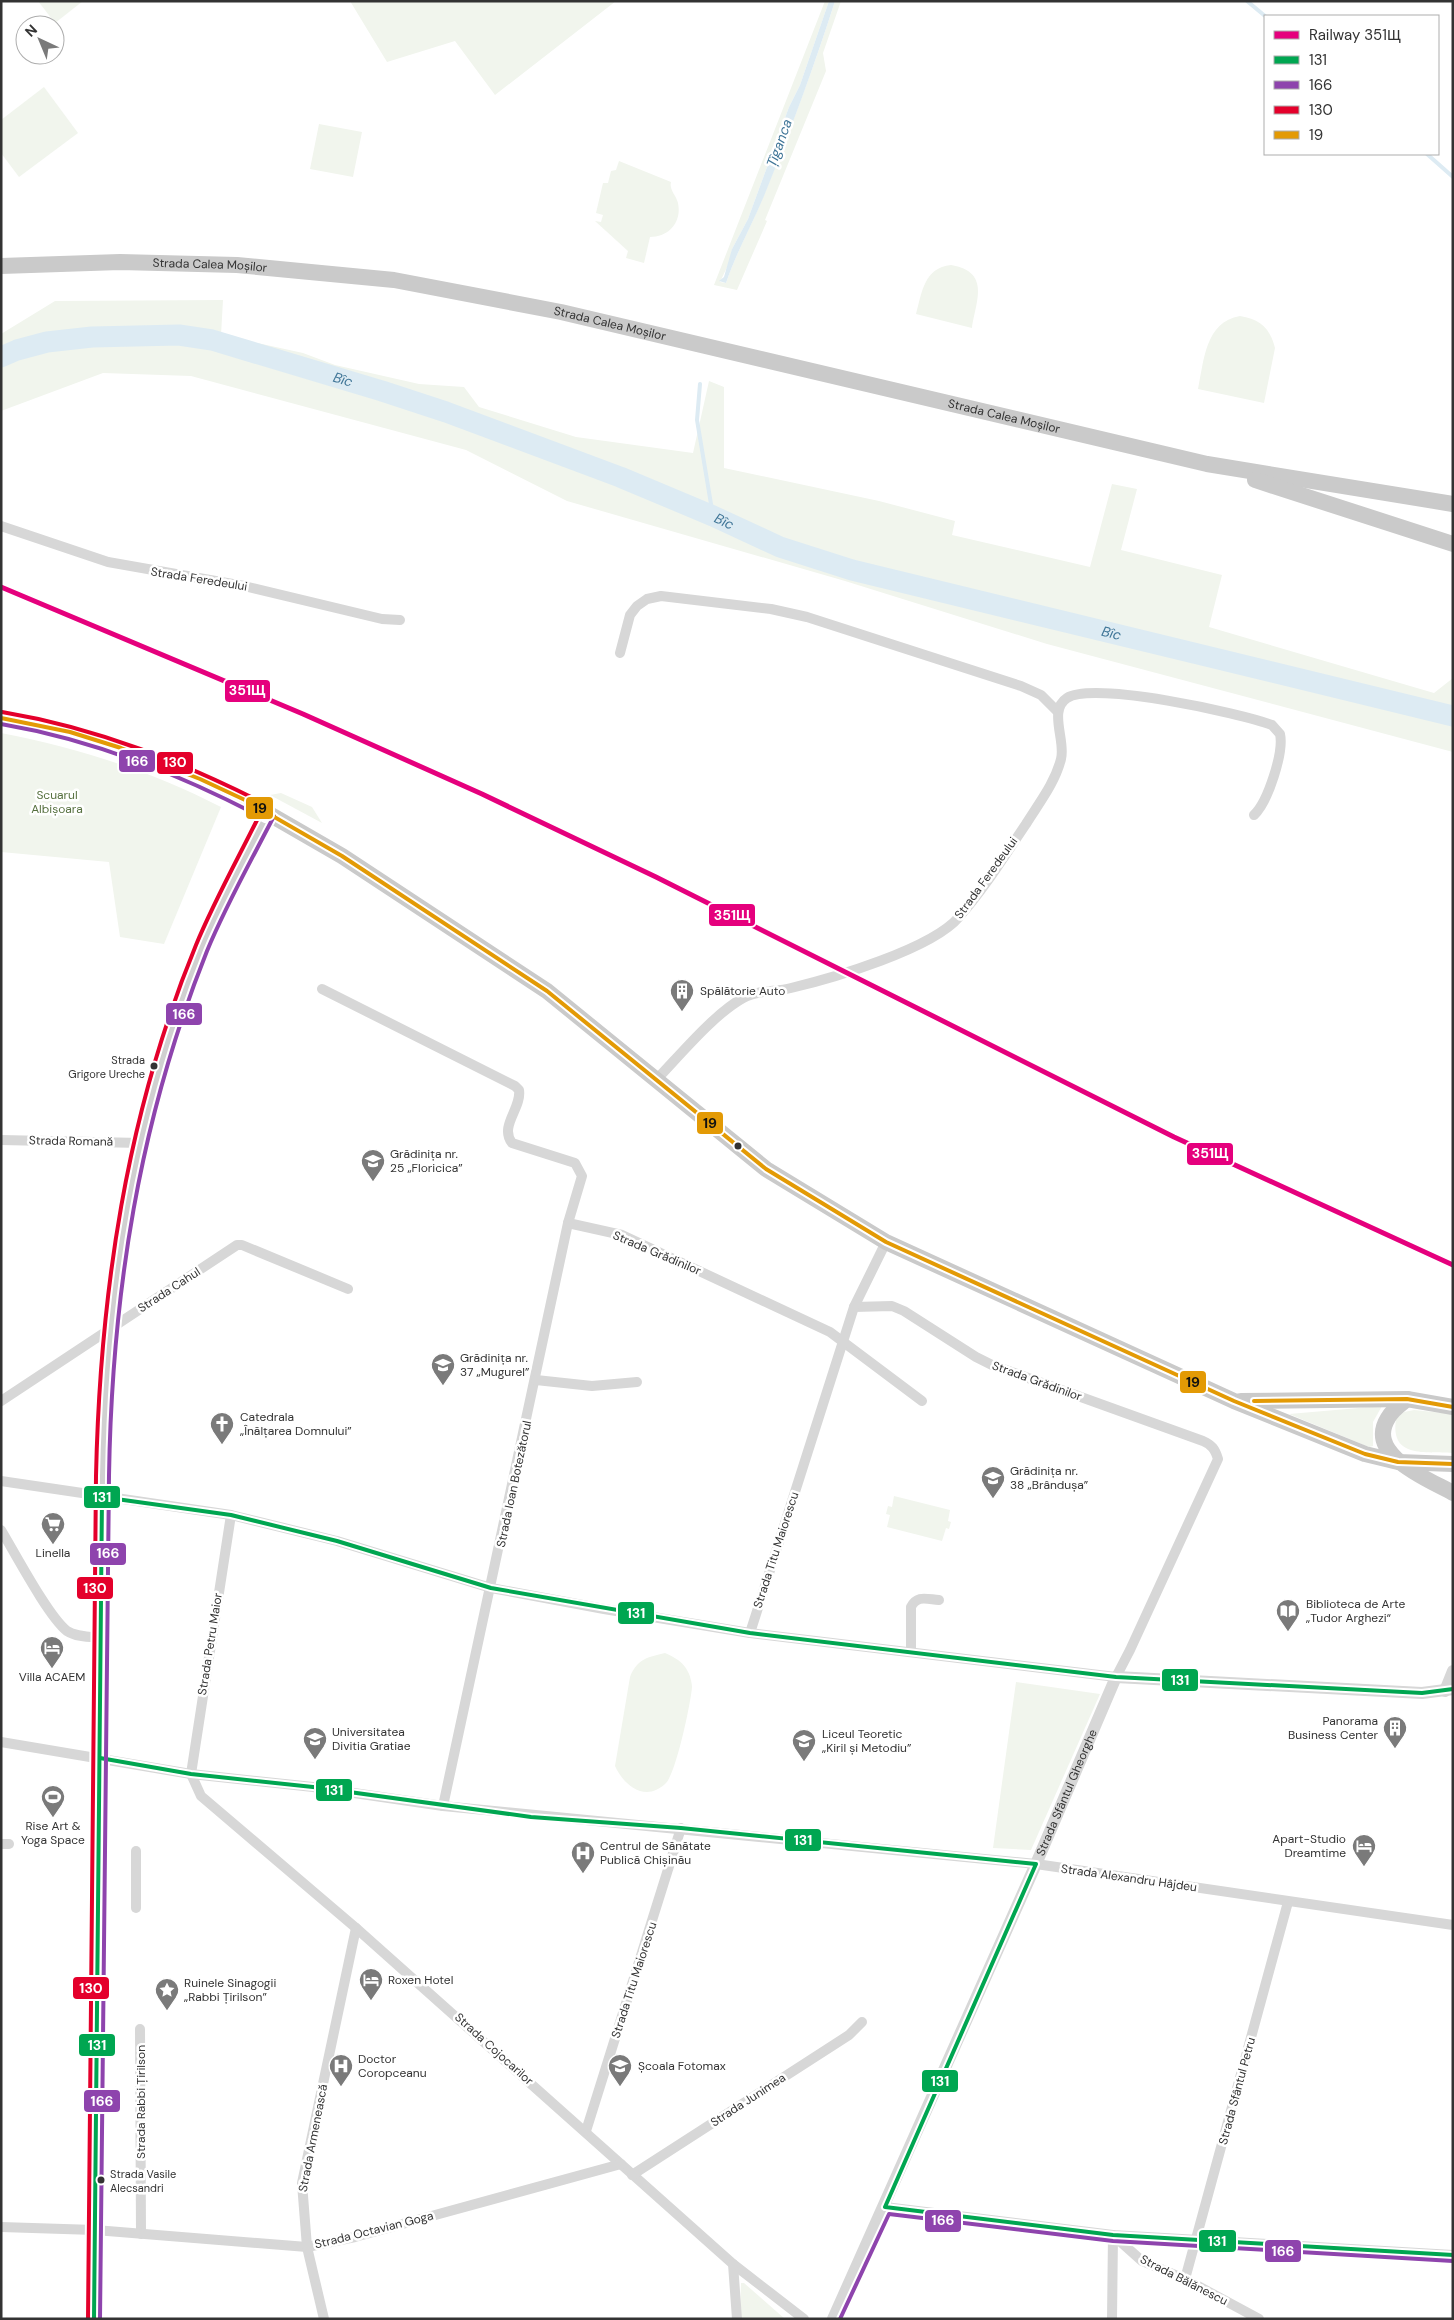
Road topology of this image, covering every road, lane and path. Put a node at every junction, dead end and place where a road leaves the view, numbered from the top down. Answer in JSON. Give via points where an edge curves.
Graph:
{"nodes":[{"id":1,"x":1,"y":266,"type":"edge"},
{"id":2,"x":1207,"y":464,"type":"junction"},
{"id":3,"x":1453,"y":504,"type":"edge"},
{"id":4,"x":1,"y":526,"type":"edge"},
{"id":5,"x":1453,"y":544,"type":"edge"},
{"id":6,"x":400,"y":620,"type":"dead end"},
{"id":7,"x":620,"y":653,"type":"dead end"},
{"id":8,"x":1058,"y":712,"type":"junction"},
{"id":9,"x":1,"y":718,"type":"edge"},
{"id":10,"x":268,"y":813,"type":"junction"},
{"id":11,"x":1254,"y":814,"type":"dead end"},
{"id":12,"x":322,"y":989,"type":"dead end"},
{"id":13,"x":657,"y":1079,"type":"junction"},
{"id":14,"x":1,"y":1140,"type":"edge"},
{"id":15,"x":141,"y":1142,"type":"junction"},
{"id":16,"x":568,"y":1223,"type":"junction"},
{"id":17,"x":886,"y":1242,"type":"junction"},
{"id":18,"x":348,"y":1289,"type":"dead end"},
{"id":19,"x":854,"y":1307,"type":"junction"},
{"id":20,"x":110,"y":1329,"type":"junction"},
{"id":21,"x":843,"y":1342,"type":"junction"},
{"id":22,"x":536,"y":1380,"type":"junction"},
{"id":23,"x":637,"y":1382,"type":"dead end"},
{"id":24,"x":1407,"y":1399,"type":"junction"},
{"id":25,"x":922,"y":1401,"type":"dead end"},
{"id":26,"x":1234,"y":1401,"type":"junction"},
{"id":27,"x":1,"y":1402,"type":"edge"},
{"id":28,"x":1453,"y":1407,"type":"edge"},
{"id":29,"x":1218,"y":1459,"type":"joint"},
{"id":30,"x":1398,"y":1462,"type":"junction"},
{"id":31,"x":1453,"y":1464,"type":"edge"},
{"id":32,"x":1,"y":1481,"type":"edge"},
{"id":33,"x":1453,"y":1493,"type":"edge"},
{"id":34,"x":102,"y":1497,"type":"junction"},
{"id":35,"x":231,"y":1514,"type":"junction"},
{"id":36,"x":1,"y":1530,"type":"edge"},
{"id":37,"x":491,"y":1588,"type":"junction"},
{"id":38,"x":939,"y":1600,"type":"dead end"},
{"id":39,"x":750,"y":1632,"type":"junction"},
{"id":40,"x":101,"y":1638,"type":"junction"},
{"id":41,"x":911,"y":1652,"type":"junction"},
{"id":42,"x":1453,"y":1671,"type":"edge"},
{"id":43,"x":1116,"y":1677,"type":"junction"},
{"id":44,"x":1449,"y":1690,"type":"edge"},
{"id":45,"x":1,"y":1742,"type":"edge"},
{"id":46,"x":100,"y":1758,"type":"junction"},
{"id":47,"x":191,"y":1774,"type":"junction"},
{"id":48,"x":443,"y":1806,"type":"junction"},
{"id":49,"x":681,"y":1828,"type":"junction"},
{"id":50,"x":136,"y":1851,"type":"dead end"},
{"id":51,"x":1036,"y":1864,"type":"junction"},
{"id":52,"x":1288,"y":1902,"type":"junction"},
{"id":53,"x":136,"y":1908,"type":"dead end"},
{"id":54,"x":1453,"y":1925,"type":"edge"},
{"id":55,"x":356,"y":1928,"type":"junction"},
{"id":56,"x":862,"y":2022,"type":"dead end"},
{"id":57,"x":140,"y":2029,"type":"dead end"},
{"id":58,"x":586,"y":2131,"type":"junction"},
{"id":59,"x":621,"y":2164,"type":"junction"},
{"id":60,"x":632,"y":2175,"type":"junction"},
{"id":61,"x":885,"y":2207,"type":"junction"},
{"id":62,"x":1,"y":2227,"type":"edge"},
{"id":63,"x":95,"y":2230,"type":"junction"},
{"id":64,"x":141,"y":2234,"type":"junction"},
{"id":65,"x":1113,"y":2236,"type":"junction"},
{"id":66,"x":1197,"y":2240,"type":"junction"},
{"id":67,"x":307,"y":2247,"type":"junction"},
{"id":68,"x":1453,"y":2255,"type":"edge"},
{"id":69,"x":733,"y":2264,"type":"junction"},
{"id":70,"x":1185,"y":2279,"type":"junction"},
{"id":71,"x":94,"y":2319,"type":"edge"},
{"id":72,"x":324,"y":2319,"type":"edge"},
{"id":73,"x":737,"y":2319,"type":"edge"},
{"id":74,"x":804,"y":2319,"type":"edge"},
{"id":75,"x":833,"y":2319,"type":"edge"},
{"id":76,"x":1112,"y":2319,"type":"edge"},
{"id":77,"x":1259,"y":2319,"type":"edge"}],
"edges":[{"from":1,"to":2,"type":"main road","name":"Strada Calea Moșilor","via":[[120,262],[238,266],[394,280],[561,312]]},
{"from":2,"to":3,"type":"main road","name":"Strada Calea Moșilor"},
{"from":2,"to":5,"type":"main road","name":"Strada Calea Moșilor"},
{"from":4,"to":6,"type":"street","name":"Strada Feredeului","via":[[108,562],[244,586],[382,619]]},
{"from":7,"to":8,"type":"street","via":[[630,615],[647,599],[661,596],[738,604],[807,617],[1021,686],[1041,695]]},
{"from":8,"to":11,"type":"street","via":[[1066,698],[1084,692],[1098,692],[1147,696],[1272,725],[1280,734],[1280,750],[1266,800]]},
{"from":8,"to":13,"type":"street","name":"Strada Feredeului","via":[[1062,757],[1055,779],[998,866],[958,918],[941,933],[918,945],[848,973],[788,989],[757,992],[744,998],[697,1038]]},
{"from":9,"to":10,"type":"main road","via":[[70,732],[122,748],[200,779]]},
{"from":10,"to":13,"type":"main road","via":[[342,856],[547,991]]},
{"from":10,"to":15,"type":"main road","via":[[213,922],[196,964],[171,1035]]},
{"from":12,"to":16,"type":"street","name":"Strada Ioan Botezătorul","via":[[515,1086],[520,1096],[507,1137],[512,1143],[575,1163],[582,1176]]},
{"from":13,"to":17,"type":"main road","via":[[766,1169]]},
{"from":14,"to":15,"type":"street","name":"Strada Romană"},
{"from":15,"to":20,"type":"main road","via":[[124,1223]]},
{"from":16,"to":21,"type":"street","name":"Strada Grădinilor","via":[[622,1235],[830,1332]]},
{"from":16,"to":22,"type":"street","name":"Strada Ioan Botezătorul"},
{"from":17,"to":19,"type":"street","name":"Strada Titu Maiorescu"},
{"from":17,"to":26,"type":"main road"},
{"from":18,"to":20,"type":"street","name":"Strada Cahul","via":[[242,1244]]},
{"from":19,"to":21,"type":"street","name":"Strada Titu Maiorescu"},
{"from":19,"to":29,"type":"street","name":"Strada Grădinilor","via":[[892,1306],[904,1311],[976,1358],[1211,1444]]},
{"from":20,"to":27,"type":"street","name":"Strada Cahul"},
{"from":20,"to":34,"type":"main road"},
{"from":21,"to":25,"type":"street","name":"Strada Grădinilor"},
{"from":21,"to":39,"type":"street","name":"Strada Titu Maiorescu"},
{"from":22,"to":23,"type":"street","via":[[592,1386]]},
{"from":22,"to":37,"type":"street","name":"Strada Ioan Botezătorul"},
{"from":24,"to":26,"type":"main road"},
{"from":24,"to":28,"type":"main road"},
{"from":24,"to":30,"type":"main road","via":[[1388,1416],[1383,1431],[1385,1446]]},
{"from":26,"to":30,"type":"main road","via":[[1365,1454]]},
{"from":29,"to":43,"type":"street","name":"Strada Sfântul Gheorghe"},
{"from":30,"to":31,"type":"main road"},
{"from":30,"to":33,"type":"main road"},
{"from":32,"to":34,"type":"street"},
{"from":34,"to":35,"type":"street"},
{"from":34,"to":40,"type":"main road"},
{"from":35,"to":37,"type":"street","via":[[337,1541]]},
{"from":35,"to":47,"type":"street","name":"Strada Petru Maior"},
{"from":36,"to":40,"type":"street","via":[[66,1630],[80,1636]]},
{"from":37,"to":39,"type":"street"},
{"from":37,"to":48,"type":"street","name":"Strada Ioan Botezătorul"},
{"from":38,"to":41,"type":"street","via":[[919,1598],[914,1601],[911,1607]]},
{"from":39,"to":41,"type":"street"},
{"from":40,"to":46,"type":"main road"},
{"from":41,"to":43,"type":"street"},
{"from":42,"to":44,"type":"street"},
{"from":43,"to":44,"type":"street","via":[[1422,1692]]},
{"from":43,"to":51,"type":"street","name":"Strada Sfântul Gheorghe"},
{"from":45,"to":46,"type":"street","name":"Strada Alexandru Hâjdeu"},
{"from":46,"to":47,"type":"street","name":"Strada Alexandru Hâjdeu"},
{"from":46,"to":63,"type":"main road"},
{"from":47,"to":48,"type":"street","name":"Strada Alexandru Hâjdeu"},
{"from":47,"to":55,"type":"street","name":"Strada Cojocarilor","via":[[201,1796]]},
{"from":48,"to":49,"type":"street","name":"Strada Alexandru Hâjdeu"},
{"from":49,"to":51,"type":"street","name":"Strada Alexandru Hâjdeu"},
{"from":49,"to":58,"type":"street","name":"Strada Titu Maiorescu"},
{"from":50,"to":53,"type":"street"},
{"from":51,"to":52,"type":"street","name":"Strada Alexandru Hâjdeu"},
{"from":51,"to":61,"type":"street","name":"Strada Sfântul Gheorghe"},
{"from":52,"to":54,"type":"street","name":"Strada Alexandru Hâjdeu"},
{"from":52,"to":66,"type":"street","name":"Strada Sfântul Petru"},
{"from":55,"to":58,"type":"street","name":"Strada Cojocarilor"},
{"from":55,"to":67,"type":"street","name":"Strada Armenească","via":[[302,2183]]},
{"from":56,"to":60,"type":"street","name":"Strada Junimea","via":[[849,2035]]},
{"from":57,"to":64,"type":"street","name":"Strada Rabbi Țirilson"},
{"from":58,"to":59,"type":"street","name":"Strada Cojocarilor"},
{"from":59,"to":60,"type":"street","name":"Strada Cojocarilor"},
{"from":59,"to":67,"type":"street","name":"Strada Octavian Goga","via":[[355,2237]]},
{"from":60,"to":69,"type":"street","name":"Strada Cojocarilor"},
{"from":61,"to":65,"type":"street"},
{"from":61,"to":75,"type":"street","name":"Strada Sfântul Gheorghe"},
{"from":62,"to":63,"type":"street","name":"Strada Octavian Goga"},
{"from":63,"to":64,"type":"street","name":"Strada Octavian Goga"},
{"from":63,"to":71,"type":"main road"},
{"from":64,"to":67,"type":"street","name":"Strada Octavian Goga"},
{"from":65,"to":66,"type":"street"},
{"from":65,"to":70,"type":"street","name":"Strada Bălănescu","via":[[1142,2261]]},
{"from":65,"to":76,"type":"street"},
{"from":66,"to":68,"type":"street"},
{"from":66,"to":70,"type":"street","name":"Strada Sfântul Petru"},
{"from":67,"to":72,"type":"street","name":"Strada Armenească"},
{"from":69,"to":73,"type":"street"},
{"from":69,"to":74,"type":"street","name":"Strada Cojocarilor"},
{"from":70,"to":77,"type":"street","name":"Strada Bălănescu"}]}
